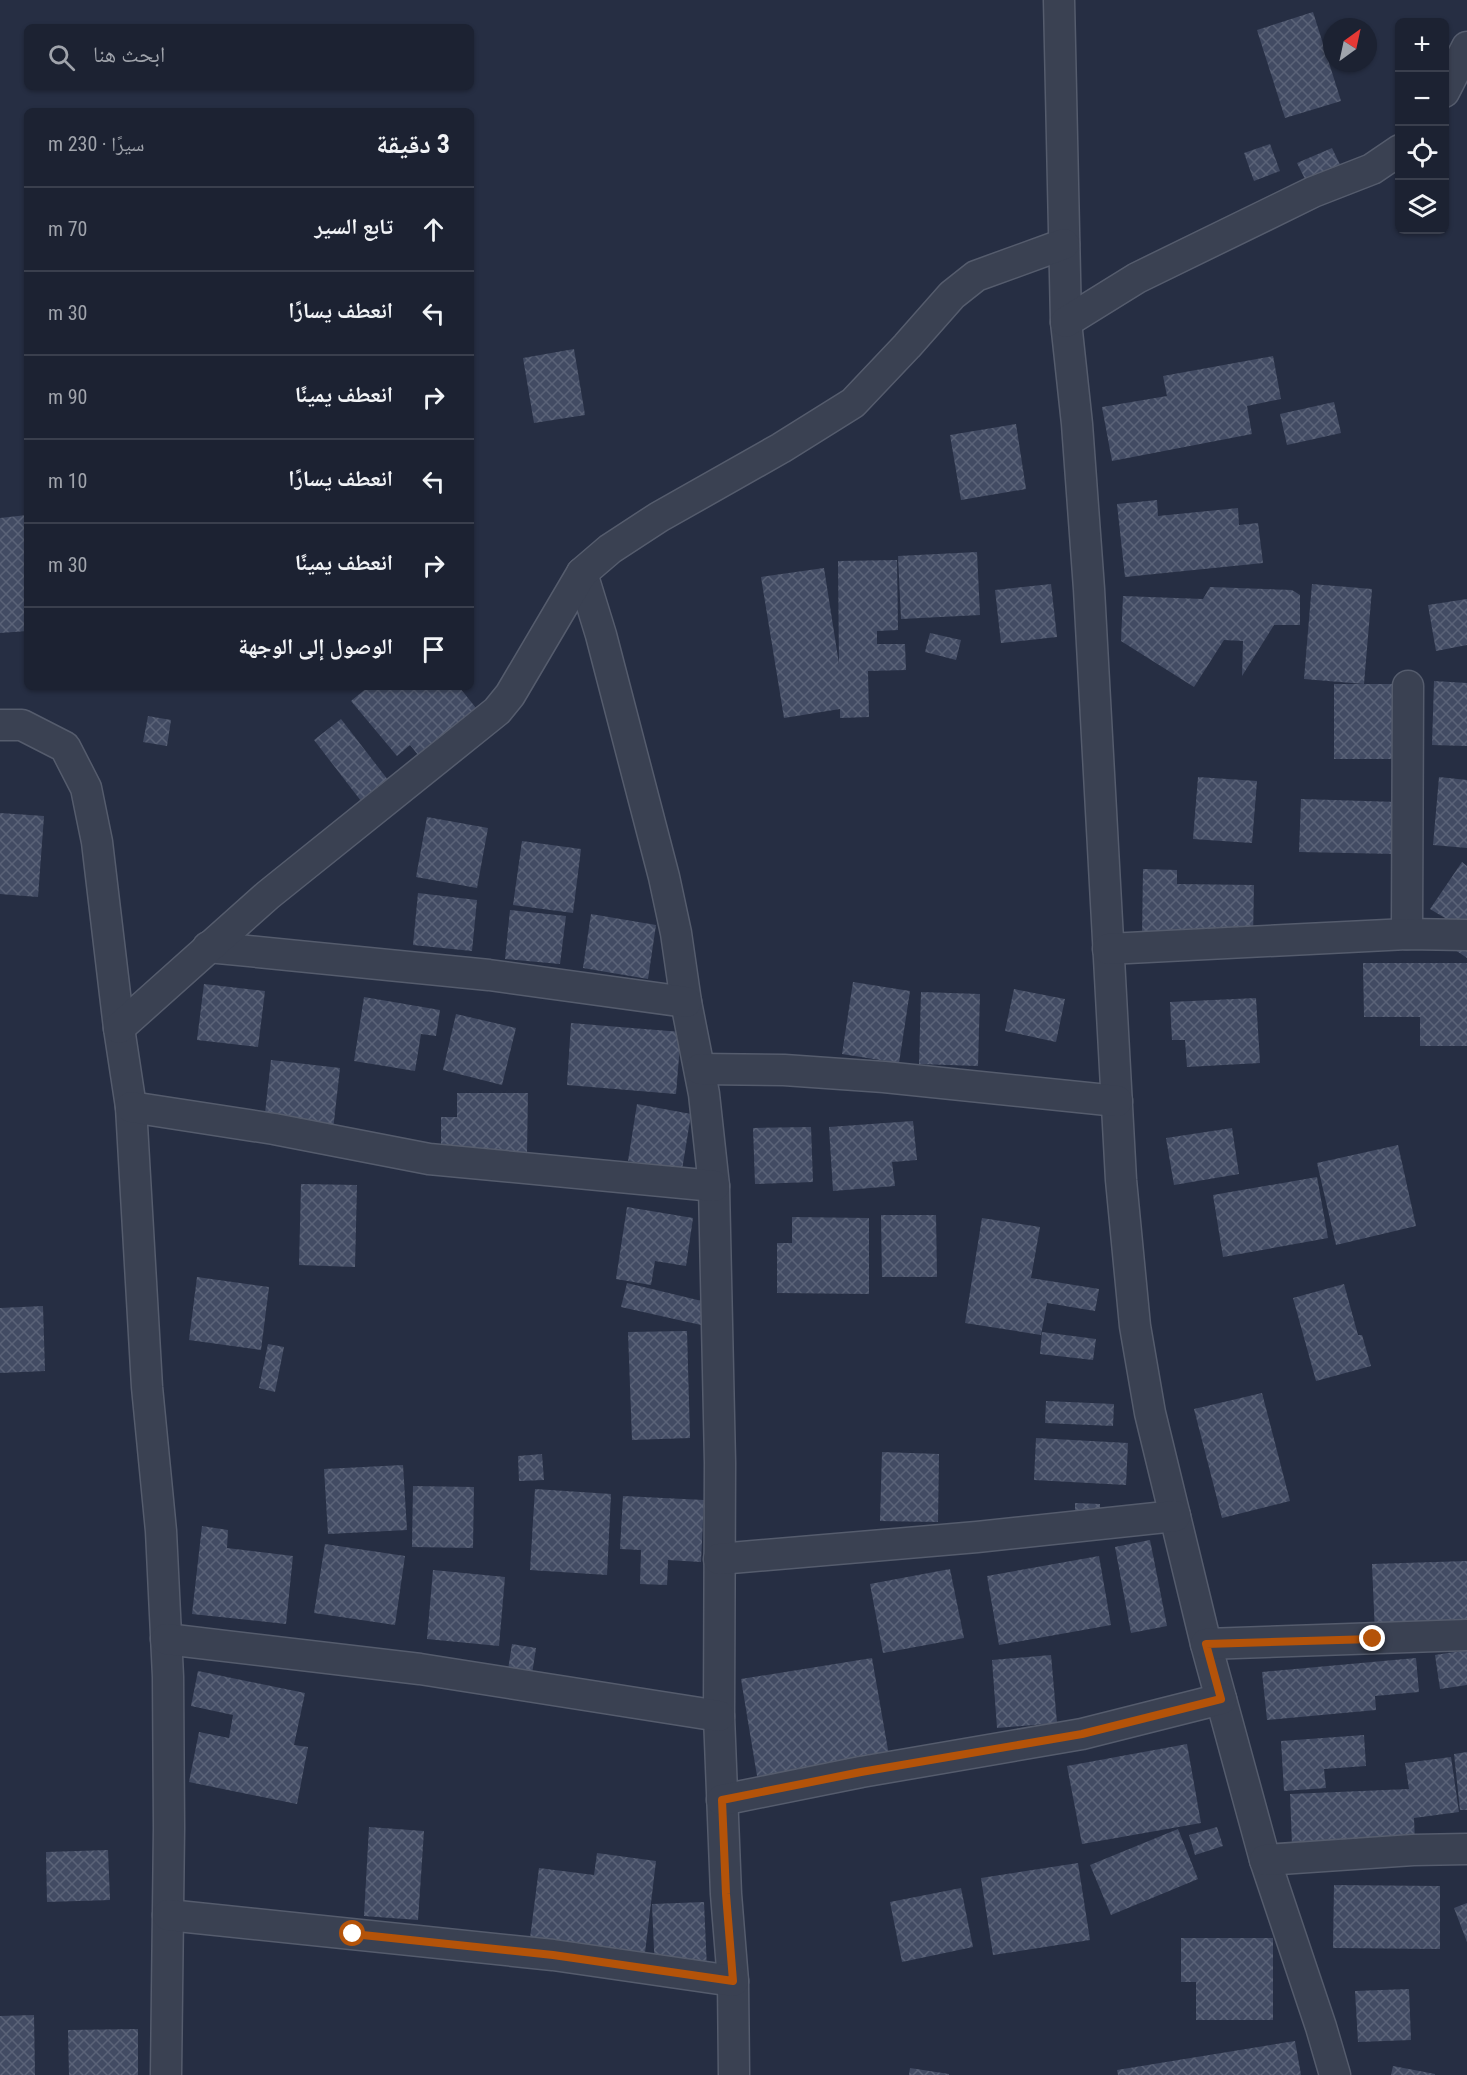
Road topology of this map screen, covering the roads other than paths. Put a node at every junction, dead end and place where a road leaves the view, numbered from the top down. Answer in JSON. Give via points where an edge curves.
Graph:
{"nodes":[{"id":1,"x":1059,"y":0,"type":"edge"},
{"id":2,"x":1467,"y":47,"type":"edge"},
{"id":3,"x":1449,"y":82,"type":"edge"},
{"id":4,"x":1395,"y":153,"type":"edge"},
{"id":5,"x":1064,"y":244,"type":"junction"},
{"id":6,"x":1066,"y":322,"type":"junction"},
{"id":7,"x":582,"y":573,"type":"junction"},
{"id":8,"x":1408,"y":686,"type":"dead end"},
{"id":9,"x":0,"y":725,"type":"edge"},
{"id":10,"x":1407,"y":934,"type":"junction"},
{"id":11,"x":1467,"y":935,"type":"edge"},
{"id":12,"x":208,"y":947,"type":"junction"},
{"id":13,"x":1108,"y":949,"type":"junction"},
{"id":14,"x":686,"y":1002,"type":"junction"},
{"id":15,"x":119,"y":1028,"type":"junction"},
{"id":16,"x":700,"y":1069,"type":"junction"},
{"id":17,"x":1117,"y":1101,"type":"junction"},
{"id":18,"x":131,"y":1107,"type":"junction"},
{"id":19,"x":714,"y":1186,"type":"junction"},
{"id":20,"x":1175,"y":1516,"type":"junction"},
{"id":21,"x":719,"y":1559,"type":"junction"},
{"id":22,"x":1467,"y":1635,"type":"edge"},
{"id":23,"x":166,"y":1639,"type":"junction"},
{"id":24,"x":1206,"y":1644,"type":"junction"},
{"id":25,"x":1221,"y":1699,"type":"junction"},
{"id":26,"x":718,"y":1716,"type":"junction"},
{"id":27,"x":722,"y":1800,"type":"junction"},
{"id":28,"x":1467,"y":1849,"type":"edge"},
{"id":29,"x":1265,"y":1860,"type":"junction"},
{"id":30,"x":168,"y":1915,"type":"junction"},
{"id":31,"x":733,"y":1981,"type":"junction"},
{"id":32,"x":166,"y":2075,"type":"edge"},
{"id":33,"x":734,"y":2075,"type":"edge"},
{"id":34,"x":1335,"y":2075,"type":"edge"}],
"edges":[{"from":1,"to":5,"type":"street"},
{"from":2,"to":3,"type":"street"},
{"from":4,"to":6,"type":"street","via":[[1372,169],[1313,192],[1137,278]]},
{"from":5,"to":6,"type":"street"},
{"from":5,"to":7,"type":"street","via":[[976,276],[952,295],[853,403],[659,517]]},
{"from":6,"to":13,"type":"street","via":[[1089,589]]},
{"from":7,"to":12,"type":"street","via":[[497,711]]},
{"from":7,"to":14,"type":"street","via":[[602,635],[664,878]]},
{"from":8,"to":10,"type":"street"},
{"from":9,"to":15,"type":"street","via":[[22,725],[65,747],[86,788],[97,842]]},
{"from":10,"to":11,"type":"street"},
{"from":10,"to":13,"type":"street"},
{"from":12,"to":14,"type":"street","via":[[489,975]]},
{"from":12,"to":15,"type":"street"},
{"from":13,"to":17,"type":"street"},
{"from":14,"to":16,"type":"street"},
{"from":15,"to":18,"type":"street"},
{"from":16,"to":17,"type":"street","via":[[884,1077]]},
{"from":16,"to":19,"type":"street"},
{"from":17,"to":20,"type":"street","via":[[1135,1326],[1150,1413]]},
{"from":18,"to":19,"type":"street","via":[[429,1159]]},
{"from":18,"to":23,"type":"street"},
{"from":19,"to":21,"type":"street"},
{"from":20,"to":21,"type":"street"},
{"from":20,"to":24,"type":"street"},
{"from":21,"to":26,"type":"street"},
{"from":22,"to":24,"type":"street"},
{"from":23,"to":26,"type":"street","via":[[420,1669]]},
{"from":23,"to":30,"type":"street"},
{"from":24,"to":25,"type":"street"},
{"from":25,"to":27,"type":"street","via":[[1082,1734]]},
{"from":25,"to":29,"type":"street"},
{"from":26,"to":27,"type":"street"},
{"from":27,"to":31,"type":"street"},
{"from":28,"to":29,"type":"street"},
{"from":29,"to":34,"type":"street"},
{"from":30,"to":31,"type":"street","via":[[553,1955]]},
{"from":30,"to":32,"type":"street"},
{"from":31,"to":33,"type":"street"}]}
